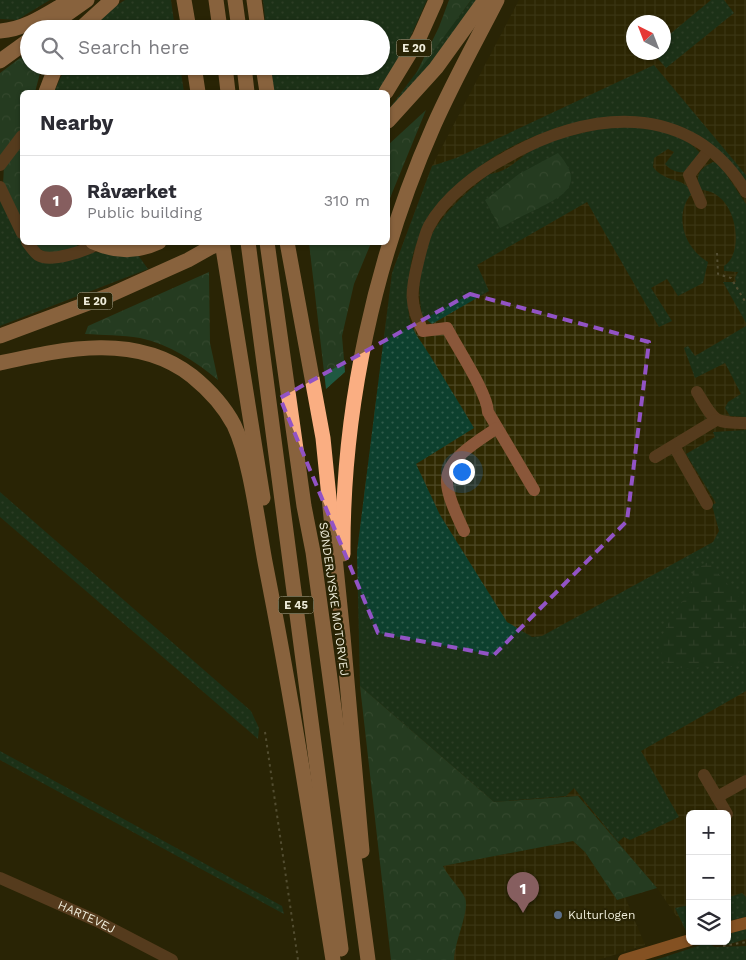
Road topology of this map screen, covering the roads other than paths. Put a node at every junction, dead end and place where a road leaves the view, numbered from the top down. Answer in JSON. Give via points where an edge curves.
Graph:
{"nodes":[{"id":1,"x":71,"y":0,"type":"edge"},
{"id":2,"x":87,"y":0,"type":"edge"},
{"id":3,"x":112,"y":0,"type":"edge"},
{"id":4,"x":184,"y":0,"type":"edge"},
{"id":5,"x":216,"y":0,"type":"edge"},
{"id":6,"x":235,"y":0,"type":"edge"},
{"id":7,"x":254,"y":0,"type":"edge"},
{"id":8,"x":436,"y":0,"type":"edge"},
{"id":9,"x":485,"y":0,"type":"edge"},
{"id":10,"x":497,"y":0,"type":"edge"},
{"id":11,"x":37,"y":20,"type":"edge"},
{"id":12,"x":59,"y":20,"type":"edge"},
{"id":13,"x":90,"y":20,"type":"edge"},
{"id":14,"x":187,"y":20,"type":"edge"},
{"id":15,"x":219,"y":20,"type":"edge"},
{"id":16,"x":238,"y":20,"type":"edge"},
{"id":17,"x":257,"y":20,"type":"edge"},
{"id":18,"x":20,"y":27,"type":"edge"},
{"id":19,"x":0,"y":31,"type":"edge"},
{"id":20,"x":20,"y":47,"type":"edge"},
{"id":21,"x":0,"y":62,"type":"edge"},
{"id":22,"x":53,"y":75,"type":"edge"},
{"id":23,"x":195,"y":75,"type":"edge"},
{"id":24,"x":226,"y":75,"type":"edge"},
{"id":25,"x":245,"y":75,"type":"edge"},
{"id":26,"x":264,"y":75,"type":"edge"},
{"id":27,"x":47,"y":90,"type":"edge"},
{"id":28,"x":197,"y":90,"type":"edge"},
{"id":29,"x":228,"y":90,"type":"edge"},
{"id":30,"x":247,"y":90,"type":"edge"},
{"id":31,"x":267,"y":90,"type":"edge"},
{"id":32,"x":387,"y":90,"type":"edge"},
{"id":33,"x":390,"y":120,"type":"edge"},
{"id":34,"x":20,"y":139,"type":"edge"},
{"id":35,"x":709,"y":150,"type":"junction"},
{"id":36,"x":0,"y":165,"type":"edge"},
{"id":37,"x":0,"y":187,"type":"edge"},
{"id":38,"x":746,"y":192,"type":"edge"},
{"id":39,"x":701,"y":203,"type":"dead end"},
{"id":40,"x":20,"y":229,"type":"edge"},
{"id":41,"x":30,"y":245,"type":"edge"},
{"id":42,"x":93,"y":245,"type":"edge"},
{"id":43,"x":104,"y":245,"type":"edge"},
{"id":44,"x":151,"y":245,"type":"edge"},
{"id":45,"x":216,"y":245,"type":"edge"},
{"id":46,"x":220,"y":245,"type":"edge"},
{"id":47,"x":248,"y":245,"type":"edge"},
{"id":48,"x":267,"y":245,"type":"edge"},
{"id":49,"x":288,"y":245,"type":"edge"},
{"id":50,"x":0,"y":336,"type":"edge"},
{"id":51,"x":0,"y":363,"type":"edge"},
{"id":52,"x":697,"y":392,"type":"dead end"},
{"id":53,"x":716,"y":420,"type":"junction"},
{"id":54,"x":746,"y":423,"type":"edge"},
{"id":55,"x":497,"y":428,"type":"junction"},
{"id":56,"x":674,"y":446,"type":"junction"},
{"id":57,"x":655,"y":457,"type":"dead end"},
{"id":58,"x":534,"y":490,"type":"dead end"},
{"id":59,"x":707,"y":504,"type":"dead end"},
{"id":60,"x":464,"y":531,"type":"dead end"},
{"id":61,"x":343,"y":636,"type":"junction"},
{"id":62,"x":283,"y":654,"type":"junction"},
{"id":63,"x":704,"y":775,"type":"dead end"},
{"id":64,"x":746,"y":781,"type":"edge"},
{"id":65,"x":717,"y":798,"type":"junction"},
{"id":66,"x":724,"y":810,"type":"edge"},
{"id":67,"x":0,"y":878,"type":"edge"},
{"id":68,"x":746,"y":923,"type":"edge"},
{"id":69,"x":731,"y":927,"type":"edge"},
{"id":70,"x":365,"y":940,"type":"junction"},
{"id":71,"x":686,"y":941,"type":"edge"},
{"id":72,"x":172,"y":960,"type":"edge"},
{"id":73,"x":333,"y":960,"type":"edge"},
{"id":74,"x":343,"y":960,"type":"edge"},
{"id":75,"x":368,"y":960,"type":"edge"},
{"id":76,"x":624,"y":960,"type":"edge"}],
"edges":[{"from":1,"to":11,"type":"highway"},
{"from":2,"to":12,"type":"highway"},
{"from":3,"to":13,"type":"highway"},
{"from":4,"to":14,"type":"highway"},
{"from":5,"to":15,"type":"highway"},
{"from":6,"to":16,"type":"highway"},
{"from":7,"to":17,"type":"highway"},
{"from":8,"to":32,"type":"highway","number":"E 20","via":[[419,38]]},
{"from":9,"to":33,"type":"highway","via":[[436,68]]},
{"from":10,"to":61,"type":"highway","via":[[422,154],[400,212],[366,336],[345,490]]},
{"from":18,"to":19,"type":"highway"},
{"from":20,"to":21,"type":"highway"},
{"from":22,"to":27,"type":"highway"},
{"from":23,"to":28,"type":"highway"},
{"from":24,"to":29,"type":"highway"},
{"from":25,"to":30,"type":"highway"},
{"from":26,"to":31,"type":"highway"},
{"from":34,"to":36,"type":"street"},
{"from":35,"to":38,"type":"street","via":[[725,164]]},
{"from":35,"to":39,"type":"street","via":[[689,175]]},
{"from":35,"to":55,"type":"street","via":[[659,125],[625,121],[580,126],[547,136],[482,170],[446,204],[429,226],[412,284],[413,313],[423,331],[447,328]]},
{"from":37,"to":40,"type":"street"},
{"from":41,"to":42,"type":"street","via":[[38,255],[50,259]]},
{"from":43,"to":44,"type":"highway","via":[[128,250]]},
{"from":45,"to":50,"type":"highway","number":"E 20","via":[[110,295]]},
{"from":46,"to":62,"type":"highway","via":[[273,564]]},
{"from":47,"to":74,"type":"highway","number":"E 45"},
{"from":48,"to":70,"type":"highway","name":"SØNDERJYSKE MOTORVEJ","number":"E 45"},
{"from":49,"to":61,"type":"highway","via":[[323,438]]},
{"from":51,"to":62,"type":"highway","via":[[76,349],[132,349],[172,362],[209,390],[234,426],[245,460]]},
{"from":52,"to":53,"type":"street"},
{"from":53,"to":54,"type":"street"},
{"from":53,"to":56,"type":"street"},
{"from":55,"to":58,"type":"street"},
{"from":55,"to":60,"type":"street","via":[[455,460],[447,479]]},
{"from":56,"to":57,"type":"street"},
{"from":56,"to":59,"type":"street"},
{"from":61,"to":70,"type":"highway","via":[[360,822]]},
{"from":62,"to":73,"type":"highway"},
{"from":63,"to":65,"type":"street"},
{"from":64,"to":65,"type":"street"},
{"from":65,"to":66,"type":"street"},
{"from":67,"to":72,"type":"street","name":"HARTEVEJ"},
{"from":68,"to":69,"type":"main road"},
{"from":70,"to":75,"type":"highway","name":"SØNDERJYSKE MOTORVEJ","number":"E 45"},
{"from":71,"to":76,"type":"main road"}]}
